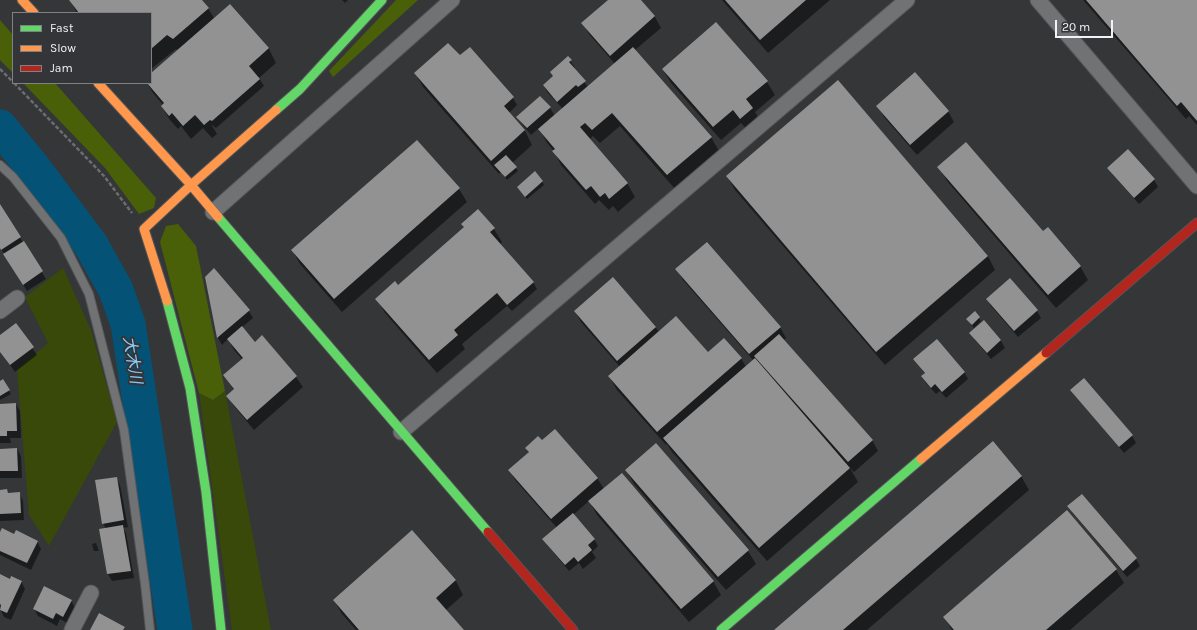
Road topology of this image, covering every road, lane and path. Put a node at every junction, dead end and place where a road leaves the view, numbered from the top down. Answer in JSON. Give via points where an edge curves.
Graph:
{"nodes":[{"id":1,"x":22,"y":0,"type":"edge"},
{"id":2,"x":382,"y":0,"type":"edge"},
{"id":3,"x":452,"y":0,"type":"edge"},
{"id":4,"x":907,"y":0,"type":"edge"},
{"id":5,"x":1038,"y":0,"type":"edge"},
{"id":6,"x":33,"y":12,"type":"edge"},
{"id":7,"x":0,"y":69,"type":"edge"},
{"id":8,"x":12,"y":82,"type":"edge"},
{"id":9,"x":14,"y":84,"type":"edge"},
{"id":10,"x":99,"y":84,"type":"edge"},
{"id":11,"x":0,"y":165,"type":"edge"},
{"id":12,"x":191,"y":185,"type":"junction"},
{"id":13,"x":1197,"y":186,"type":"edge"},
{"id":14,"x":213,"y":212,"type":"junction"},
{"id":15,"x":1197,"y":223,"type":"edge"},
{"id":16,"x":144,"y":229,"type":"junction"},
{"id":17,"x":17,"y":298,"type":"dead end"},
{"id":18,"x":0,"y":311,"type":"edge"},
{"id":19,"x":400,"y":432,"type":"junction"},
{"id":20,"x":91,"y":593,"type":"dead end"},
{"id":21,"x":72,"y":630,"type":"edge"},
{"id":22,"x":150,"y":630,"type":"edge"},
{"id":23,"x":221,"y":630,"type":"edge"},
{"id":24,"x":573,"y":630,"type":"edge"},
{"id":25,"x":721,"y":630,"type":"edge"}],
"edges":[{"from":1,"to":6,"type":"street"},
{"from":2,"to":12,"type":"street","via":[[300,89]]},
{"from":3,"to":14,"type":"street"},
{"from":4,"to":19,"type":"street"},
{"from":5,"to":13,"type":"street"},
{"from":7,"to":8,"type":"path"},
{"from":9,"to":16,"type":"path","via":[[104,176]]},
{"from":10,"to":12,"type":"street"},
{"from":11,"to":22,"type":"lane","via":[[13,177],[61,238],[89,294],[124,430]]},
{"from":12,"to":14,"type":"street"},
{"from":12,"to":16,"type":"street"},
{"from":14,"to":19,"type":"street"},
{"from":15,"to":25,"type":"street"},
{"from":16,"to":23,"type":"street","via":[[164,288],[190,388],[206,492]]},
{"from":17,"to":18,"type":"street"},
{"from":19,"to":24,"type":"street"},
{"from":20,"to":21,"type":"street"}]}
